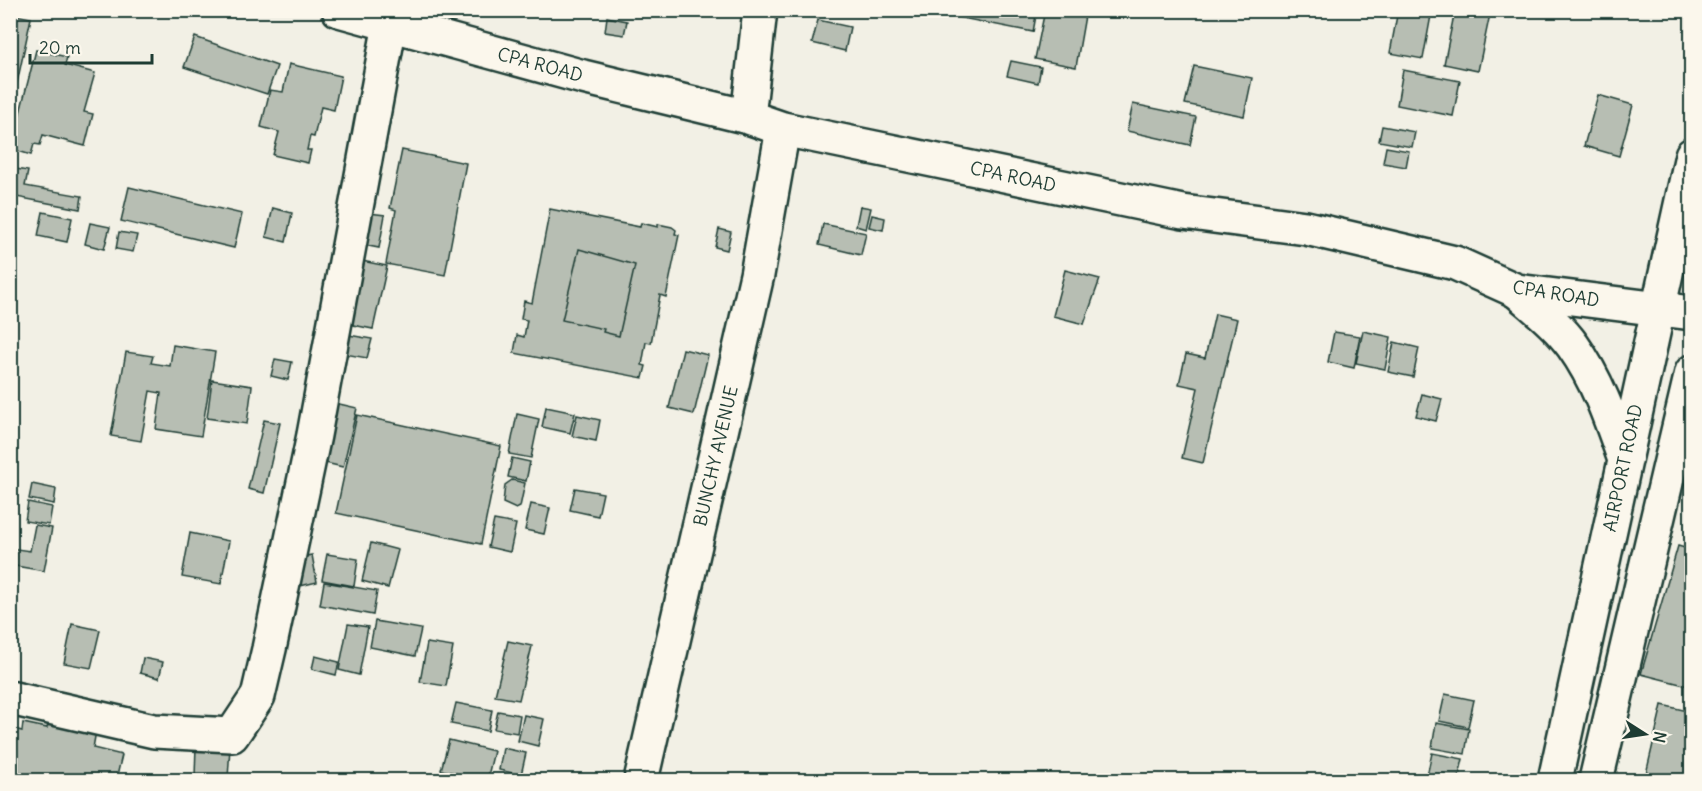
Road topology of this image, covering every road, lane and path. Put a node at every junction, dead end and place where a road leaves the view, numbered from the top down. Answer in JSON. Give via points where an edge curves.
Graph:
{"nodes":[{"id":1,"x":339,"y":10,"type":"edge"},
{"id":2,"x":760,"y":10,"type":"edge"},
{"id":3,"x":390,"y":24,"type":"junction"},
{"id":4,"x":748,"y":117,"type":"junction"},
{"id":5,"x":783,"y":129,"type":"junction"},
{"id":6,"x":1692,"y":155,"type":"edge"},
{"id":7,"x":1517,"y":291,"type":"junction"},
{"id":8,"x":1658,"y":309,"type":"junction"},
{"id":9,"x":1692,"y":314,"type":"edge"},
{"id":10,"x":1692,"y":372,"type":"edge"},
{"id":11,"x":1625,"y":460,"type":"junction"},
{"id":12,"x":10,"y":698,"type":"edge"},
{"id":13,"x":641,"y":780,"type":"edge"},
{"id":14,"x":1555,"y":780,"type":"edge"},
{"id":15,"x":1596,"y":780,"type":"edge"}],
"edges":[{"from":1,"to":3,"type":"street","name":"CPA ROAD"},
{"from":2,"to":4,"type":"street"},
{"from":3,"to":4,"type":"street","name":"CPA ROAD"},
{"from":3,"to":12,"type":"street","via":[[314,435],[258,696],[231,735],[154,730]]},
{"from":4,"to":5,"type":"street","name":"CPA ROAD"},
{"from":5,"to":7,"type":"street","name":"CPA ROAD","via":[[1183,212],[1306,228],[1455,263]]},
{"from":5,"to":13,"type":"street","name":"BUNCHY AVENUE","via":[[757,275]]},
{"from":6,"to":8,"type":"street","name":"AIRPORT ROAD"},
{"from":7,"to":8,"type":"street","name":"CPA ROAD"},
{"from":7,"to":11,"type":"street","via":[[1572,345],[1588,368]]},
{"from":8,"to":9,"type":"street","name":"CPA ROAD"},
{"from":8,"to":11,"type":"street","name":"AIRPORT ROAD"},
{"from":10,"to":15,"type":"street"},
{"from":11,"to":14,"type":"street","name":"AIRPORT ROAD"}]}
